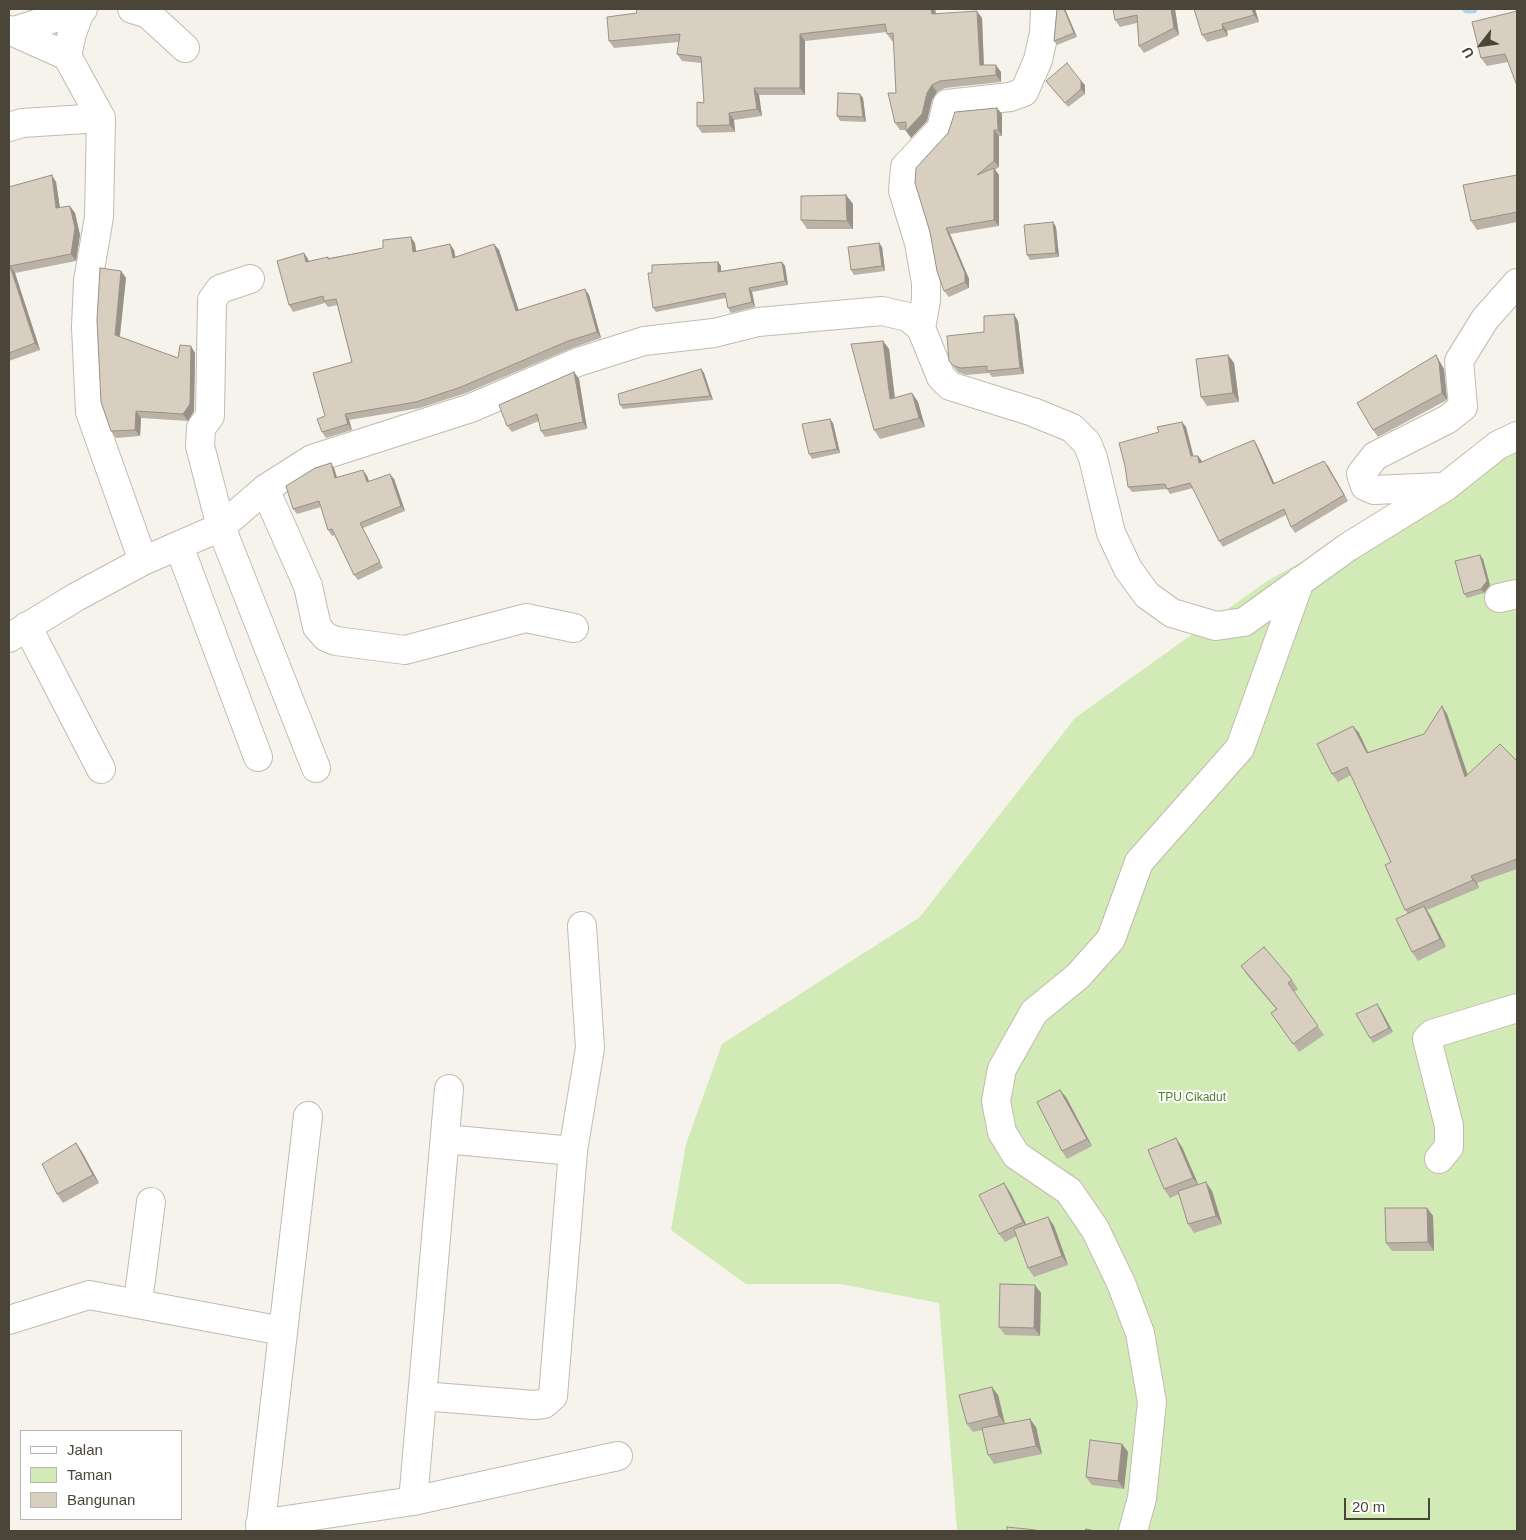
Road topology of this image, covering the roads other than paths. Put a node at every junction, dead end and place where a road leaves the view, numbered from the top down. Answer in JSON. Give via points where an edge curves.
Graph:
{"nodes":[{"id":1,"x":82,"y":9,"type":"edge"},
{"id":2,"x":132,"y":9,"type":"edge"},
{"id":3,"x":1045,"y":9,"type":"edge"},
{"id":4,"x":11,"y":30,"type":"edge"},
{"id":5,"x":185,"y":48,"type":"dead end"},
{"id":6,"x":67,"y":56,"type":"junction"},
{"id":7,"x":101,"y":118,"type":"junction"},
{"id":8,"x":9,"y":127,"type":"edge"},
{"id":9,"x":250,"y":279,"type":"dead end"},
{"id":10,"x":1517,"y":283,"type":"edge"},
{"id":11,"x":921,"y":328,"type":"junction"},
{"id":12,"x":1517,"y":436,"type":"edge"},
{"id":13,"x":1445,"y":487,"type":"junction"},
{"id":14,"x":265,"y":489,"type":"junction"},
{"id":15,"x":221,"y":527,"type":"junction"},
{"id":16,"x":178,"y":546,"type":"junction"},
{"id":17,"x":143,"y":561,"type":"junction"},
{"id":18,"x":1300,"y":581,"type":"junction"},
{"id":19,"x":574,"y":628,"type":"dead end"},
{"id":20,"x":18,"y":632,"type":"edge"},
{"id":21,"x":258,"y":757,"type":"dead end"},
{"id":22,"x":316,"y":768,"type":"dead end"},
{"id":23,"x":102,"y":769,"type":"dead end"},
{"id":24,"x":582,"y":926,"type":"dead end"},
{"id":25,"x":1517,"y":1008,"type":"edge"},
{"id":26,"x":449,"y":1089,"type":"dead end"},
{"id":27,"x":308,"y":1116,"type":"dead end"},
{"id":28,"x":445,"y":1139,"type":"junction"},
{"id":29,"x":573,"y":1150,"type":"junction"},
{"id":30,"x":1439,"y":1159,"type":"dead end"},
{"id":31,"x":151,"y":1202,"type":"dead end"},
{"id":32,"x":138,"y":1302,"type":"junction"},
{"id":33,"x":9,"y":1320,"type":"edge"},
{"id":34,"x":283,"y":1331,"type":"junction"},
{"id":35,"x":422,"y":1396,"type":"junction"},
{"id":36,"x":618,"y":1456,"type":"dead end"},
{"id":37,"x":413,"y":1501,"type":"junction"},
{"id":38,"x":260,"y":1528,"type":"edge"},
{"id":39,"x":1133,"y":1531,"type":"edge"}],
"edges":[{"from":1,"to":4,"type":"street"},
{"from":1,"to":6,"type":"street"},
{"from":2,"to":5,"type":"street","via":[[148,14]]},
{"from":3,"to":11,"type":"street","via":[[1038,60],[1024,92],[1010,97],[946,104],[941,129],[905,167],[902,191],[919,243],[926,283]]},
{"from":4,"to":6,"type":"street"},
{"from":6,"to":7,"type":"street"},
{"from":7,"to":8,"type":"street","via":[[22,123]]},
{"from":7,"to":17,"type":"street","via":[[99,217],[88,281],[86,327],[90,412]]},
{"from":9,"to":15,"type":"street","via":[[220,289],[212,300],[210,416],[201,428],[200,446]]},
{"from":10,"to":13,"type":"street","via":[[1485,319],[1459,361],[1463,407],[1448,419],[1375,456],[1361,474],[1365,486],[1374,490]]},
{"from":11,"to":14,"type":"street","via":[[908,317],[882,311],[758,322],[714,333],[644,341],[578,362],[471,408],[312,459]]},
{"from":11,"to":18,"type":"street","via":[[941,377],[950,386],[1072,428],[1087,443],[1094,458],[1111,533],[1128,569],[1147,595],[1172,613],[1216,626],[1244,622]]},
{"from":12,"to":13,"type":"street","via":[[1498,445]]},
{"from":13,"to":18,"type":"street"},
{"from":14,"to":15,"type":"street"},
{"from":14,"to":19,"type":"street","via":[[308,586],[317,627],[331,639],[405,650],[526,618]]},
{"from":15,"to":16,"type":"street"},
{"from":15,"to":22,"type":"street"},
{"from":16,"to":17,"type":"street"},
{"from":16,"to":21,"type":"street"},
{"from":17,"to":20,"type":"street"},
{"from":18,"to":39,"type":"street","via":[[1240,748],[1139,862],[1111,939],[1078,976],[1034,1012],[1002,1069],[996,1101],[1002,1132],[1016,1155],[1069,1191],[1095,1229],[1140,1333],[1152,1402],[1142,1498]]},
{"from":20,"to":23,"type":"street"},
{"from":24,"to":29,"type":"street","via":[[590,1048]]},
{"from":25,"to":30,"type":"street","via":[[1432,1034],[1427,1039],[1449,1126],[1449,1147]]},
{"from":26,"to":28,"type":"street"},
{"from":27,"to":34,"type":"street"},
{"from":28,"to":29,"type":"street"},
{"from":28,"to":35,"type":"street"},
{"from":29,"to":35,"type":"street","via":[[553,1396],[544,1404],[534,1405]]},
{"from":31,"to":32,"type":"street"},
{"from":32,"to":33,"type":"street","via":[[89,1295]]},
{"from":32,"to":34,"type":"street"},
{"from":34,"to":38,"type":"street"},
{"from":35,"to":37,"type":"street"},
{"from":36,"to":37,"type":"street"},
{"from":37,"to":38,"type":"street"}]}
